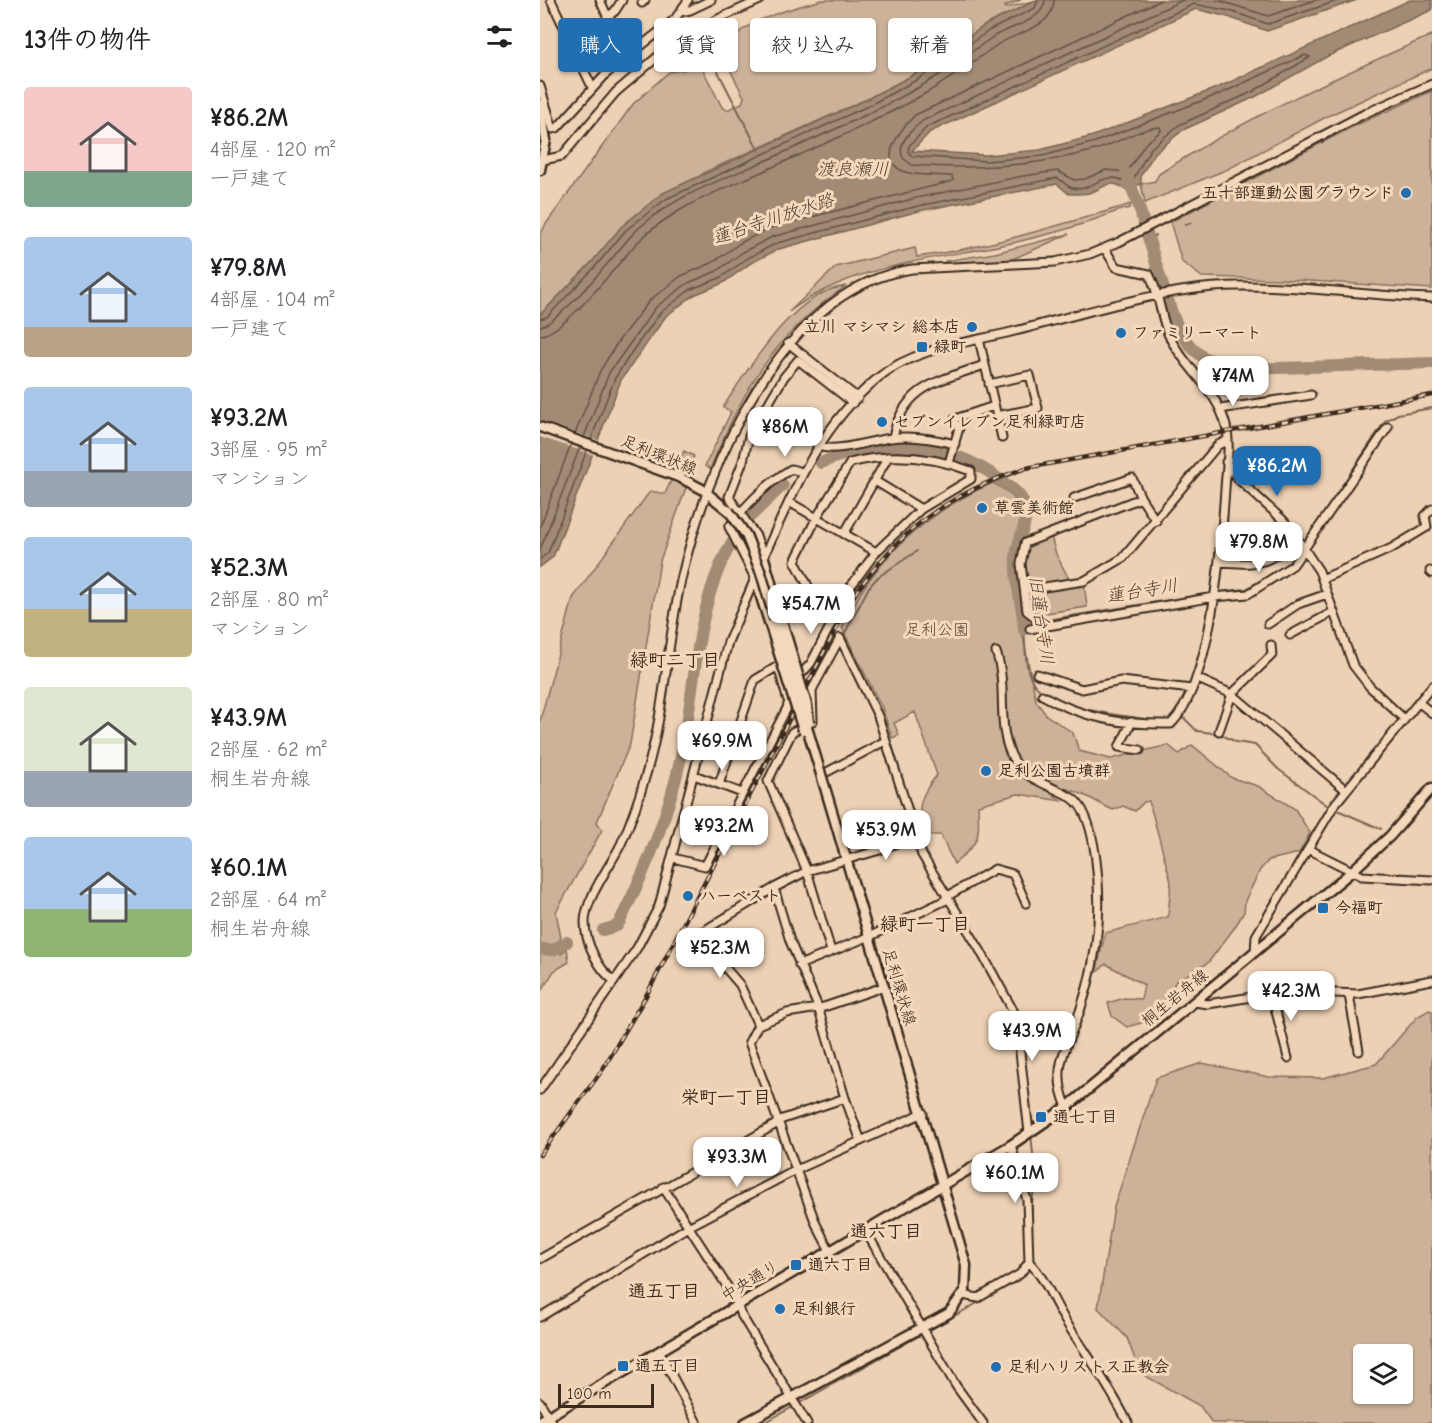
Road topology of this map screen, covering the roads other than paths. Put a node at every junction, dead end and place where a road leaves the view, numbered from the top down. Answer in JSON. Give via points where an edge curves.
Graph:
{"nodes":[{"id":1,"x":551,"y":0,"type":"edge"},
{"id":2,"x":600,"y":0,"type":"edge"},
{"id":3,"x":622,"y":0,"type":"edge"},
{"id":4,"x":688,"y":0,"type":"edge"},
{"id":5,"x":711,"y":0,"type":"edge"},
{"id":6,"x":760,"y":0,"type":"edge"},
{"id":7,"x":680,"y":12,"type":"junction"},
{"id":8,"x":607,"y":17,"type":"joint"},
{"id":9,"x":642,"y":43,"type":"edge"},
{"id":10,"x":608,"y":72,"type":"edge"},
{"id":11,"x":1432,"y":84,"type":"edge"},
{"id":12,"x":540,"y":86,"type":"edge"},
{"id":13,"x":592,"y":87,"type":"junction"},
{"id":14,"x":540,"y":105,"type":"edge"},
{"id":15,"x":543,"y":160,"type":"junction"},
{"id":16,"x":540,"y":170,"type":"edge"},
{"id":17,"x":1105,"y":249,"type":"junction"},
{"id":18,"x":1159,"y":296,"type":"junction"},
{"id":19,"x":1432,"y":298,"type":"edge"},
{"id":20,"x":979,"y":339,"type":"junction"},
{"id":21,"x":788,"y":343,"type":"junction"},
{"id":22,"x":984,"y":365,"type":"junction"},
{"id":23,"x":989,"y":384,"type":"junction"},
{"id":24,"x":1311,"y":395,"type":"dead end"},
{"id":25,"x":855,"y":400,"type":"junction"},
{"id":26,"x":994,"y":406,"type":"junction"},
{"id":27,"x":1220,"y":409,"type":"junction"},
{"id":28,"x":996,"y":416,"type":"junction"},
{"id":29,"x":540,"y":427,"type":"edge"},
{"id":30,"x":1388,"y":427,"type":"dead end"},
{"id":31,"x":893,"y":437,"type":"junction"},
{"id":32,"x":1002,"y":438,"type":"dead end"},
{"id":33,"x":1228,"y":440,"type":"junction"},
{"id":34,"x":817,"y":446,"type":"junction"},
{"id":35,"x":955,"y":446,"type":"junction"},
{"id":36,"x":888,"y":457,"type":"junction"},
{"id":37,"x":950,"y":461,"type":"junction"},
{"id":38,"x":1226,"y":462,"type":"junction"},
{"id":39,"x":802,"y":472,"type":"junction"},
{"id":40,"x":874,"y":481,"type":"junction"},
{"id":41,"x":708,"y":494,"type":"junction"},
{"id":42,"x":1074,"y":498,"type":"dead end"},
{"id":43,"x":1141,"y":498,"type":"junction"},
{"id":44,"x":789,"y":502,"type":"junction"},
{"id":45,"x":921,"y":509,"type":"junction"},
{"id":46,"x":1432,"y":509,"type":"edge"},
{"id":47,"x":741,"y":512,"type":"junction"},
{"id":48,"x":817,"y":517,"type":"junction"},
{"id":49,"x":1156,"y":521,"type":"junction"},
{"id":50,"x":844,"y":534,"type":"junction"},
{"id":51,"x":1296,"y":537,"type":"junction"},
{"id":52,"x":1305,"y":550,"type":"junction"},
{"id":53,"x":876,"y":552,"type":"junction"},
{"id":54,"x":764,"y":558,"type":"junction"},
{"id":55,"x":1219,"y":562,"type":"junction"},
{"id":56,"x":755,"y":578,"type":"junction"},
{"id":57,"x":1322,"y":579,"type":"junction"},
{"id":58,"x":1025,"y":590,"type":"junction"},
{"id":59,"x":1327,"y":594,"type":"junction"},
{"id":60,"x":1214,"y":597,"type":"junction"},
{"id":61,"x":1333,"y":612,"type":"junction"},
{"id":62,"x":833,"y":618,"type":"junction"},
{"id":63,"x":1268,"y":624,"type":"dead end"},
{"id":64,"x":1039,"y":628,"type":"junction"},
{"id":65,"x":1030,"y":629,"type":"dead end"},
{"id":66,"x":1290,"y":635,"type":"dead end"},
{"id":67,"x":1271,"y":645,"type":"dead end"},
{"id":68,"x":996,"y":652,"type":"dead end"},
{"id":69,"x":1037,"y":675,"type":"dead end"},
{"id":70,"x":1196,"y":678,"type":"junction"},
{"id":71,"x":1432,"y":686,"type":"edge"},
{"id":72,"x":1192,"y":688,"type":"junction"},
{"id":73,"x":1232,"y":694,"type":"junction"},
{"id":74,"x":1041,"y":695,"type":"dead end"},
{"id":75,"x":788,"y":698,"type":"junction"},
{"id":76,"x":1418,"y":702,"type":"junction"},
{"id":77,"x":1432,"y":713,"type":"edge"},
{"id":78,"x":1404,"y":719,"type":"junction"},
{"id":79,"x":1132,"y":722,"type":"junction"},
{"id":80,"x":1219,"y":731,"type":"dead end"},
{"id":81,"x":809,"y":736,"type":"junction"},
{"id":82,"x":885,"y":741,"type":"junction"},
{"id":83,"x":1140,"y":750,"type":"dead end"},
{"id":84,"x":827,"y":772,"type":"dead end"},
{"id":85,"x":694,"y":775,"type":"junction"},
{"id":86,"x":719,"y":784,"type":"junction"},
{"id":87,"x":1432,"y":788,"type":"edge"},
{"id":88,"x":1346,"y":790,"type":"junction"},
{"id":89,"x":742,"y":793,"type":"junction"},
{"id":90,"x":915,"y":835,"type":"junction"},
{"id":91,"x":1310,"y":850,"type":"junction"},
{"id":92,"x":673,"y":858,"type":"junction"},
{"id":93,"x":847,"y":861,"type":"junction"},
{"id":94,"x":807,"y":871,"type":"junction"},
{"id":95,"x":1352,"y":872,"type":"junction"},
{"id":96,"x":1432,"y":880,"type":"edge"},
{"id":97,"x":774,"y":888,"type":"junction"},
{"id":98,"x":949,"y":896,"type":"junction"},
{"id":99,"x":1026,"y":903,"type":"dead end"},
{"id":100,"x":868,"y":936,"type":"junction"},
{"id":101,"x":831,"y":951,"type":"junction"},
{"id":102,"x":1255,"y":952,"type":"junction"},
{"id":103,"x":799,"y":965,"type":"junction"},
{"id":104,"x":1432,"y":980,"type":"edge"},
{"id":105,"x":614,"y":981,"type":"junction"},
{"id":106,"x":883,"y":987,"type":"junction"},
{"id":107,"x":1271,"y":992,"type":"junction"},
{"id":108,"x":1349,"y":995,"type":"junction"},
{"id":109,"x":1194,"y":1002,"type":"junction"},
{"id":110,"x":818,"y":1007,"type":"junction"},
{"id":111,"x":758,"y":1025,"type":"junction"},
{"id":112,"x":1359,"y":1051,"type":"dead end"},
{"id":113,"x":1288,"y":1058,"type":"dead end"},
{"id":114,"x":540,"y":1090,"type":"edge"},
{"id":115,"x":845,"y":1098,"type":"junction"},
{"id":116,"x":1067,"y":1107,"type":"junction"},
{"id":117,"x":922,"y":1113,"type":"junction"},
{"id":118,"x":778,"y":1122,"type":"junction"},
{"id":119,"x":1029,"y":1133,"type":"junction"},
{"id":120,"x":861,"y":1141,"type":"junction"},
{"id":121,"x":1011,"y":1145,"type":"junction"},
{"id":122,"x":796,"y":1170,"type":"junction"},
{"id":123,"x":945,"y":1184,"type":"junction"},
{"id":124,"x":663,"y":1187,"type":"junction"},
{"id":125,"x":688,"y":1227,"type":"junction"},
{"id":126,"x":866,"y":1230,"type":"junction"},
{"id":127,"x":830,"y":1251,"type":"junction"},
{"id":128,"x":540,"y":1259,"type":"edge"},
{"id":129,"x":1029,"y":1262,"type":"junction"},
{"id":130,"x":963,"y":1295,"type":"junction"},
{"id":131,"x":737,"y":1306,"type":"junction"},
{"id":132,"x":540,"y":1317,"type":"edge"},
{"id":133,"x":923,"y":1328,"type":"junction"},
{"id":134,"x":659,"y":1351,"type":"junction"},
{"id":135,"x":792,"y":1400,"type":"junction"},
{"id":136,"x":540,"y":1402,"type":"edge"},
{"id":137,"x":547,"y":1420,"type":"edge"},
{"id":138,"x":697,"y":1423,"type":"edge"},
{"id":139,"x":745,"y":1423,"type":"edge"},
{"id":140,"x":807,"y":1423,"type":"edge"},
{"id":141,"x":983,"y":1423,"type":"edge"},
{"id":142,"x":1128,"y":1423,"type":"edge"}],
"edges":[{"from":1,"to":13,"type":"street"},
{"from":2,"to":8,"type":"street"},
{"from":3,"to":8,"type":"street"},
{"from":4,"to":7,"type":"street"},
{"from":5,"to":7,"type":"street"},
{"from":6,"to":15,"type":"street","via":[[718,18],[669,47],[616,92],[562,156]]},
{"from":7,"to":9,"type":"street"},
{"from":10,"to":13,"type":"street"},
{"from":11,"to":17,"type":"street","via":[[1347,123]]},
{"from":12,"to":13,"type":"street","via":[[553,129],[559,127]]},
{"from":14,"to":15,"type":"main road","via":[[546,140]]},
{"from":15,"to":16,"type":"main road"},
{"from":17,"to":18,"type":"street","via":[[1116,267],[1149,274]]},
{"from":17,"to":21,"type":"street","via":[[1055,262],[912,269],[889,274],[851,290]]},
{"from":18,"to":19,"type":"street","via":[[1260,286]]},
{"from":18,"to":20,"type":"street"},
{"from":18,"to":27,"type":"street","via":[[1177,352]]},
{"from":20,"to":22,"type":"street"},
{"from":20,"to":25,"type":"street","via":[[910,359],[879,377]]},
{"from":21,"to":25,"type":"street"},
{"from":21,"to":41,"type":"street","via":[[748,403]]},
{"from":22,"to":23,"type":"street"},
{"from":22,"to":31,"type":"street","via":[[925,386],[899,414]]},
{"from":23,"to":26,"type":"street"},
{"from":23,"to":28,"type":"street","via":[[1030,375],[1038,408]]},
{"from":24,"to":27,"type":"street"},
{"from":25,"to":34,"type":"street"},
{"from":25,"to":47,"type":"street","via":[[796,361],[749,436],[729,497]]},
{"from":26,"to":28,"type":"street"},
{"from":26,"to":35,"type":"street","via":[[955,419],[959,428]]},
{"from":27,"to":33,"type":"street"},
{"from":28,"to":32,"type":"street"},
{"from":29,"to":41,"type":"main road","name":"足利環状線","via":[[667,472]]},
{"from":30,"to":52,"type":"street"},
{"from":31,"to":34,"type":"street","via":[[832,448]]},
{"from":31,"to":35,"type":"street","via":[[934,439]]},
{"from":33,"to":38,"type":"street"},
{"from":33,"to":49,"type":"street","via":[[1218,445]]},
{"from":34,"to":39,"type":"street"},
{"from":35,"to":37,"type":"street"},
{"from":36,"to":37,"type":"street"},
{"from":36,"to":40,"type":"street"},
{"from":36,"to":48,"type":"street","via":[[850,463]]},
{"from":37,"to":45,"type":"street","via":[[971,471],[971,479]]},
{"from":38,"to":51,"type":"street"},
{"from":38,"to":55,"type":"street"},
{"from":39,"to":44,"type":"street"},
{"from":39,"to":47,"type":"street","via":[[794,468],[783,474]]},
{"from":40,"to":45,"type":"street"},
{"from":40,"to":50,"type":"street"},
{"from":41,"to":81,"type":"main road","name":"足利環状線","bridge":true,"via":[[729,511],[756,558]]},
{"from":41,"to":105,"type":"street","via":[[682,578],[659,721],[642,792],[586,914],[586,932],[599,965]]},
{"from":42,"to":43,"type":"street","via":[[1132,478]]},
{"from":43,"to":49,"type":"street"},
{"from":43,"to":58,"type":"street","via":[[1024,543]]},
{"from":44,"to":48,"type":"street"},
{"from":44,"to":54,"type":"street"},
{"from":45,"to":53,"type":"street"},
{"from":46,"to":57,"type":"street","via":[[1425,516],[1427,527],[1410,539]]},
{"from":47,"to":54,"type":"street"},
{"from":47,"to":56,"type":"street","via":[[729,527]]},
{"from":48,"to":50,"type":"street"},
{"from":48,"to":62,"type":"street","via":[[795,561],[818,605]]},
{"from":49,"to":58,"type":"street","via":[[1123,558],[1084,581]]},
{"from":50,"to":53,"type":"street"},
{"from":51,"to":52,"type":"street"},
{"from":51,"to":55,"type":"street","via":[[1265,563]]},
{"from":52,"to":57,"type":"street"},
{"from":52,"to":60,"type":"street","via":[[1293,565],[1248,594]]},
{"from":53,"to":62,"type":"street"},
{"from":54,"to":56,"type":"street"},
{"from":54,"to":81,"type":"main road","bridge":true,"via":[[807,705]]},
{"from":55,"to":60,"type":"street"},
{"from":56,"to":81,"type":"main road","bridge":true,"via":[[798,719]]},
{"from":56,"to":85,"type":"street","via":[[728,642]]},
{"from":57,"to":59,"type":"street"},
{"from":58,"to":64,"type":"street","via":[[1027,611],[1036,618]]},
{"from":59,"to":61,"type":"street"},
{"from":59,"to":63,"type":"street","via":[[1298,603]]},
{"from":60,"to":64,"type":"street"},
{"from":60,"to":70,"type":"street"},
{"from":61,"to":66,"type":"street"},
{"from":61,"to":78,"type":"street","via":[[1353,665]]},
{"from":62,"to":75,"type":"street"},
{"from":64,"to":65,"type":"street"},
{"from":67,"to":73,"type":"street","via":[[1272,655]]},
{"from":68,"to":116,"type":"street","via":[[1002,670],[1004,738],[1016,764],[1074,800],[1090,828],[1098,924],[1090,980],[1064,1047],[1059,1073]]},
{"from":69,"to":72,"type":"street","via":[[1082,689],[1121,681]]},
{"from":70,"to":72,"type":"street"},
{"from":70,"to":73,"type":"street"},
{"from":71,"to":76,"type":"street"},
{"from":72,"to":79,"type":"street","via":[[1183,712],[1171,724]]},
{"from":73,"to":80,"type":"street"},
{"from":73,"to":88,"type":"street"},
{"from":74,"to":79,"type":"street","via":[[1097,720]]},
{"from":75,"to":86,"type":"street","via":[[778,666],[754,680]]},
{"from":75,"to":89,"type":"street","via":[[787,708]]},
{"from":76,"to":77,"type":"street"},
{"from":76,"to":78,"type":"street"},
{"from":78,"to":88,"type":"street"},
{"from":79,"to":83,"type":"street","via":[[1119,747]]},
{"from":81,"to":93,"type":"main road","name":"足利環状線","bridge":true},
{"from":82,"to":84,"type":"street"},
{"from":82,"to":90,"type":"street"},
{"from":82,"to":94,"type":"street","via":[[869,694],[840,638],[812,690],[813,721],[792,732],[768,782]]},
{"from":85,"to":86,"type":"street"},
{"from":85,"to":92,"type":"street"},
{"from":86,"to":89,"type":"street"},
{"from":87,"to":95,"type":"main road","name":"桐生岩舟線"},
{"from":88,"to":91,"type":"street"},
{"from":89,"to":92,"type":"street","via":[[705,866]]},
{"from":90,"to":93,"type":"street"},
{"from":90,"to":98,"type":"street","via":[[922,855]]},
{"from":91,"to":95,"type":"street"},
{"from":91,"to":102,"type":"street","via":[[1256,936]]},
{"from":92,"to":105,"type":"street","via":[[654,915]]},
{"from":93,"to":94,"type":"street"},
{"from":93,"to":100,"type":"main road","name":"足利環状線"},
{"from":94,"to":97,"type":"street"},
{"from":94,"to":101,"type":"street"},
{"from":95,"to":96,"type":"street","via":[[1378,879]]},
{"from":95,"to":102,"type":"main road","name":"桐生岩舟線"},
{"from":97,"to":103,"type":"street"},
{"from":97,"to":111,"type":"street","via":[[697,935],[740,985]]},
{"from":98,"to":99,"type":"street","via":[[995,869],[1013,874]]},
{"from":98,"to":100,"type":"street"},
{"from":98,"to":119,"type":"street","via":[[1016,1016]]},
{"from":100,"to":101,"type":"street"},
{"from":100,"to":106,"type":"main road","name":"足利環状線"},
{"from":101,"to":103,"type":"street"},
{"from":102,"to":109,"type":"main road","name":"桐生岩舟線"},
{"from":103,"to":110,"type":"street"},
{"from":104,"to":108,"type":"street"},
{"from":105,"to":114,"type":"street"},
{"from":106,"to":110,"type":"street"},
{"from":106,"to":117,"type":"main road","name":"足利環状線"},
{"from":107,"to":108,"type":"street"},
{"from":107,"to":109,"type":"street","via":[[1208,1004]]},
{"from":107,"to":113,"type":"street"},
{"from":108,"to":112,"type":"street"},
{"from":109,"to":116,"type":"main road","name":"桐生岩舟線"},
{"from":110,"to":111,"type":"street","via":[[787,1013]]},
{"from":110,"to":115,"type":"street"},
{"from":111,"to":118,"type":"street","via":[[749,1042]]},
{"from":115,"to":118,"type":"street"},
{"from":115,"to":120,"type":"street"},
{"from":116,"to":119,"type":"main road","name":"桐生岩舟線"},
{"from":117,"to":120,"type":"street"},
{"from":117,"to":123,"type":"main road","name":"足利環状線"},
{"from":118,"to":122,"type":"street"},
{"from":118,"to":124,"type":"street"},
{"from":119,"to":121,"type":"main road","name":"桐生岩舟線"},
{"from":120,"to":122,"type":"street"},
{"from":121,"to":123,"type":"main road","name":"桐生岩舟線"},
{"from":121,"to":129,"type":"street","via":[[1027,1200]]},
{"from":122,"to":125,"type":"street"},
{"from":122,"to":127,"type":"street"},
{"from":123,"to":126,"type":"main road","name":"中央通り"},
{"from":123,"to":130,"type":"main road","name":"足利環状線","via":[[966,1265],[968,1279]]},
{"from":124,"to":125,"type":"street"},
{"from":124,"to":128,"type":"street"},
{"from":125,"to":131,"type":"street"},
{"from":125,"to":132,"type":"street"},
{"from":126,"to":127,"type":"main road","name":"中央通り"},
{"from":126,"to":133,"type":"street"},
{"from":127,"to":131,"type":"main road","name":"中央通り"},
{"from":129,"to":130,"type":"street","via":[[1020,1274],[978,1298]]},
{"from":129,"to":142,"type":"street","via":[[1040,1273],[1067,1324],[1103,1375]]},
{"from":130,"to":133,"type":"main road","via":[[953,1310]]},
{"from":131,"to":134,"type":"main road","name":"中央通り"},
{"from":131,"to":135,"type":"street"},
{"from":133,"to":135,"type":"main road"},
{"from":133,"to":141,"type":"street","via":[[956,1386]]},
{"from":134,"to":137,"type":"main road","name":"中央通り"},
{"from":134,"to":138,"type":"street"},
{"from":135,"to":139,"type":"main road"},
{"from":135,"to":140,"type":"street"},
{"from":136,"to":137,"type":"street"}]}
